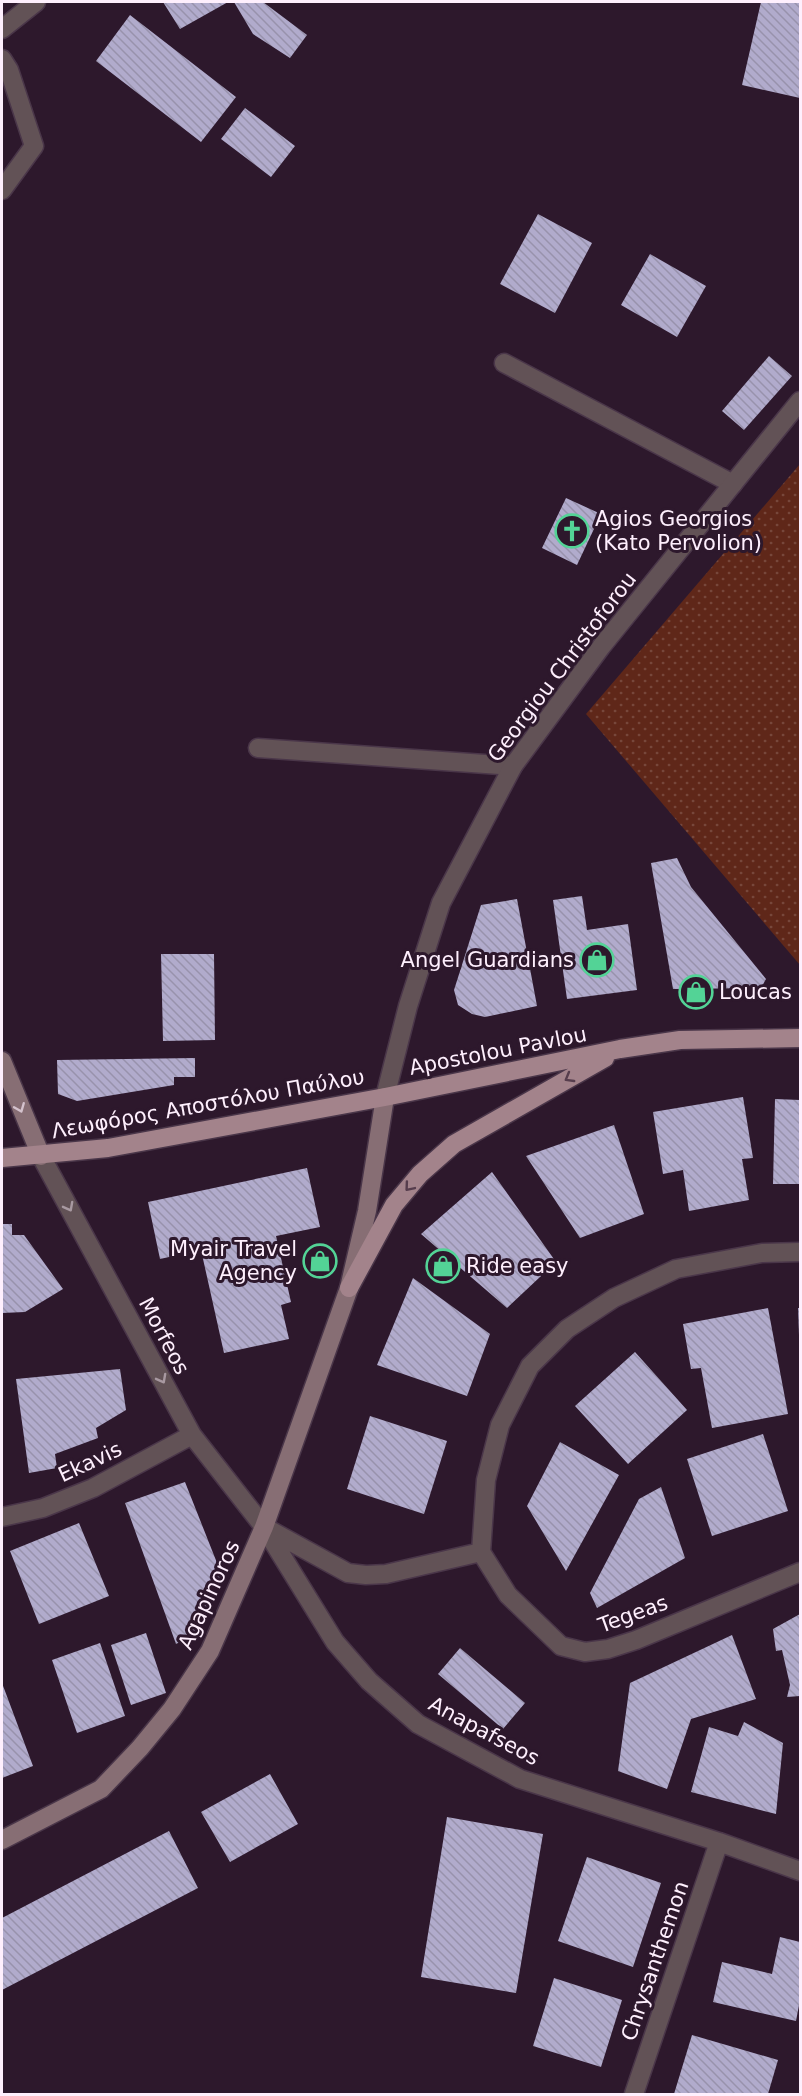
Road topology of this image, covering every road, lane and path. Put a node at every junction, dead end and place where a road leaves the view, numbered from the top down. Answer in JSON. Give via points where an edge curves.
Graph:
{"nodes":[{"id":1,"x":36,"y":2,"type":"edge"},
{"id":2,"x":2,"y":29,"type":"edge"},
{"id":3,"x":2,"y":59,"type":"edge"},
{"id":4,"x":2,"y":190,"type":"edge"},
{"id":5,"x":504,"y":363,"type":"dead end"},
{"id":6,"x":801,"y":401,"type":"edge"},
{"id":7,"x":733,"y":484,"type":"junction"},
{"id":8,"x":258,"y":748,"type":"dead end"},
{"id":9,"x":513,"y":766,"type":"junction"},
{"id":10,"x":801,"y":1038,"type":"edge"},
{"id":11,"x":620,"y":1049,"type":"junction"},
{"id":12,"x":2,"y":1061,"type":"edge"},
{"id":13,"x":385,"y":1096,"type":"junction"},
{"id":14,"x":41,"y":1156,"type":"junction"},
{"id":15,"x":2,"y":1158,"type":"edge"},
{"id":16,"x":801,"y":1252,"type":"edge"},
{"id":17,"x":349,"y":1288,"type":"junction"},
{"id":18,"x":192,"y":1435,"type":"junction"},
{"id":19,"x":2,"y":1517,"type":"edge"},
{"id":20,"x":264,"y":1527,"type":"junction"},
{"id":21,"x":481,"y":1552,"type":"junction"},
{"id":22,"x":801,"y":1572,"type":"edge"},
{"id":23,"x":2,"y":1840,"type":"edge"},
{"id":24,"x":719,"y":1842,"type":"junction"},
{"id":25,"x":801,"y":1871,"type":"edge"},
{"id":26,"x":634,"y":2094,"type":"edge"}],
"edges":[{"from":1,"to":2,"type":"street"},
{"from":3,"to":4,"type":"street","via":[[34,146]]},
{"from":5,"to":7,"type":"street"},
{"from":6,"to":7,"type":"street","name":"Georgiou Christoforou"},
{"from":7,"to":9,"type":"street","name":"Georgiou Christoforou","via":[[601,647]]},
{"from":8,"to":9,"type":"street"},
{"from":9,"to":13,"type":"street","name":"Georgiou Christoforou","via":[[441,903]]},
{"from":10,"to":11,"type":"main road","via":[[680,1040]]},
{"from":11,"to":13,"type":"main road","name":"Apostolou Pavlou"},
{"from":11,"to":17,"type":"main road","one_way":true,"via":[[454,1144],[420,1174],[394,1205]]},
{"from":12,"to":14,"type":"main road","one_way":true},
{"from":13,"to":14,"type":"main road","name":"Λεωφόρος Αποστόλου Παύλου","via":[[108,1148]]},
{"from":13,"to":17,"type":"main road","name":"Agapinoros","via":[[367,1211]]},
{"from":14,"to":15,"type":"main road","name":"Λεωφόρος Αποστόλου Παύλου"},
{"from":14,"to":18,"type":"street","name":"Morfeos","one_way":true},
{"from":16,"to":21,"type":"street","via":[[762,1253],[676,1269],[614,1298],[567,1329],[530,1366],[500,1425],[486,1480]]},
{"from":17,"to":20,"type":"main road","name":"Agapinoros"},
{"from":18,"to":19,"type":"street","name":"Ekavis","via":[[93,1488],[43,1508]]},
{"from":18,"to":20,"type":"street","name":"Morfeos"},
{"from":20,"to":21,"type":"street","via":[[348,1573],[386,1574]]},
{"from":20,"to":23,"type":"main road","name":"Agapinoros","via":[[210,1651],[172,1709],[140,1748],[101,1789]]},
{"from":20,"to":24,"type":"street","name":"Anapafseos","via":[[335,1642],[369,1681],[418,1724],[520,1779]]},
{"from":21,"to":22,"type":"street","name":"Tegeas","via":[[508,1595],[523,1610],[561,1646],[585,1652],[636,1640]]},
{"from":24,"to":25,"type":"street","name":"Anapafseos"},
{"from":24,"to":26,"type":"street","name":"Chrysanthemon"}]}
